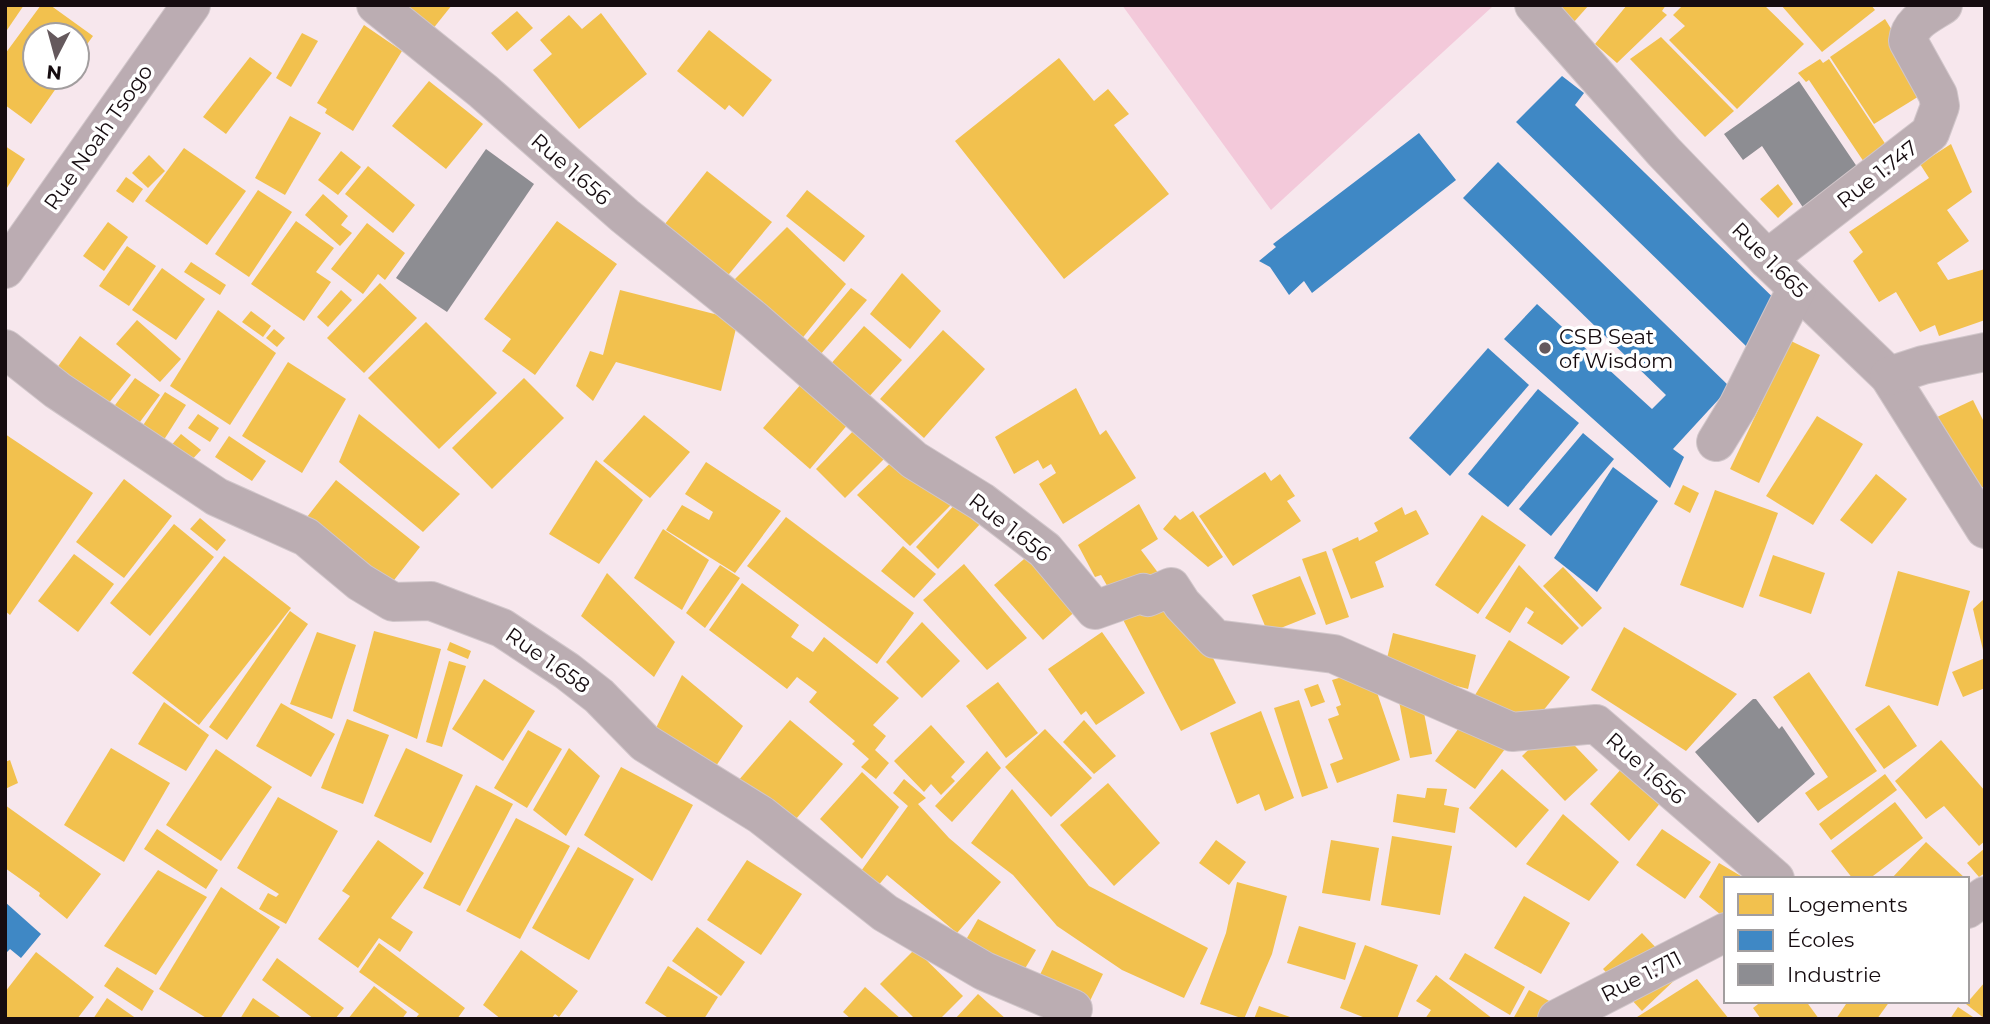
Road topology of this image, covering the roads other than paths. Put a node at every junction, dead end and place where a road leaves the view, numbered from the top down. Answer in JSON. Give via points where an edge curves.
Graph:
{"nodes":[{"id":1,"x":191,"y":5,"type":"edge"},
{"id":2,"x":376,"y":5,"type":"edge"},
{"id":3,"x":1534,"y":5,"type":"edge"},
{"id":4,"x":1943,"y":5,"type":"edge"},
{"id":5,"x":1767,"y":259,"type":"junction"},
{"id":6,"x":5,"y":269,"type":"edge"},
{"id":7,"x":1797,"y":288,"type":"junction"},
{"id":8,"x":5,"y":349,"type":"edge"},
{"id":9,"x":1985,"y":352,"type":"edge"},
{"id":10,"x":1889,"y":376,"type":"junction"},
{"id":11,"x":1716,"y":442,"type":"dead end"},
{"id":12,"x":1985,"y":529,"type":"edge"},
{"id":13,"x":1773,"y":877,"type":"edge"},
{"id":14,"x":1985,"y":896,"type":"edge"},
{"id":15,"x":1969,"y":908,"type":"edge"},
{"id":16,"x":1724,"y":933,"type":"edge"},
{"id":17,"x":1073,"y":1009,"type":"dead end"},
{"id":18,"x":1557,"y":1019,"type":"edge"}],
"edges":[{"from":1,"to":6,"type":"main road","name":"Rue Noah Tsogo"},
{"from":2,"to":13,"type":"street","name":"Rue 1.656","via":[[914,460],[982,502],[1045,550],[1095,610],[1171,587],[1215,639],[1334,654],[1512,732],[1595,724]]},
{"from":3,"to":5,"type":"street","name":"Rue 1.665","via":[[1664,152]]},
{"from":4,"to":5,"type":"street","name":"Rue 1.747","via":[[1915,23],[1908,41],[1938,95],[1940,106],[1930,133]]},
{"from":5,"to":7,"type":"street","name":"Rue 1.665"},
{"from":7,"to":10,"type":"street","name":"Rue 1.665"},
{"from":7,"to":11,"type":"street"},
{"from":8,"to":17,"type":"street","name":"Rue 1.658","via":[[57,390],[217,497],[306,537],[360,582],[393,602],[431,601],[502,628],[599,696],[645,743],[761,814],[885,913],[984,971]]},
{"from":9,"to":10,"type":"street"},
{"from":10,"to":12,"type":"street","name":"Rue 1.665"},
{"from":14,"to":15,"type":"street"},
{"from":16,"to":18,"type":"street","name":"Rue 1.711"}]}
